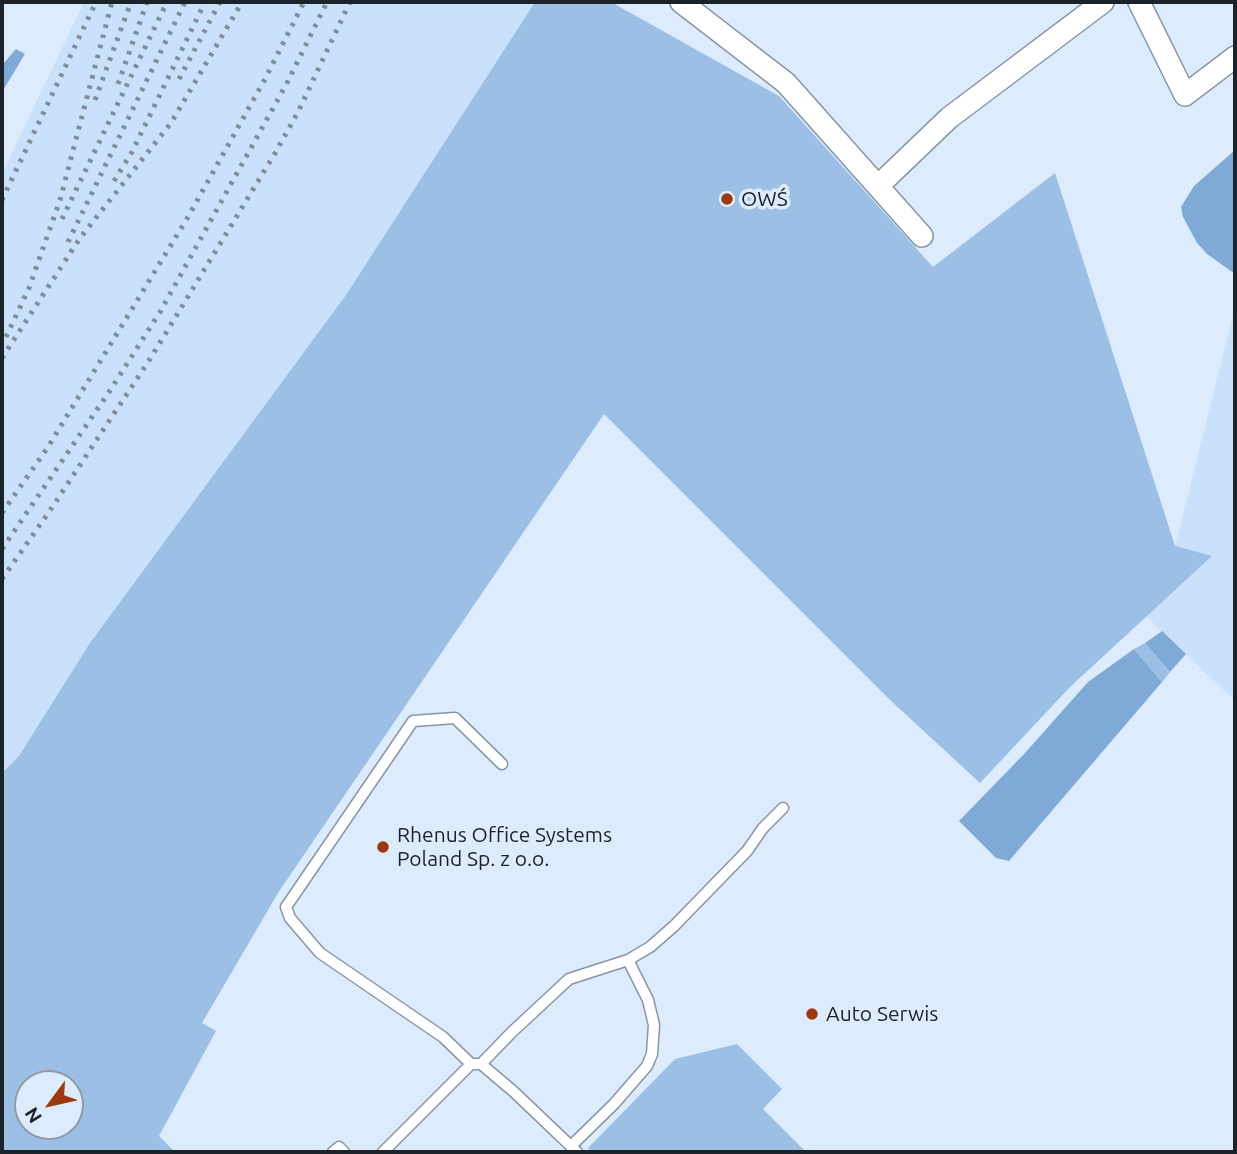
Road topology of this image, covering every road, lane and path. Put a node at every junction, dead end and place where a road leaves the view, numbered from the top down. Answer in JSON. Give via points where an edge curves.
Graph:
{"nodes":[{"id":1,"x":681,"y":2,"type":"edge"},
{"id":2,"x":1103,"y":2,"type":"edge"},
{"id":3,"x":1139,"y":2,"type":"edge"},
{"id":4,"x":1235,"y":57,"type":"edge"},
{"id":5,"x":878,"y":186,"type":"junction"},
{"id":6,"x":922,"y":236,"type":"dead end"},
{"id":7,"x":502,"y":764,"type":"dead end"},
{"id":8,"x":783,"y":808,"type":"dead end"},
{"id":9,"x":628,"y":960,"type":"junction"},
{"id":10,"x":476,"y":1064,"type":"junction"},
{"id":11,"x":574,"y":1149,"type":"edge"},
{"id":12,"x":333,"y":1152,"type":"edge"},
{"id":13,"x":344,"y":1152,"type":"edge"},
{"id":14,"x":383,"y":1152,"type":"edge"}],
"edges":[{"from":1,"to":5,"type":"street","via":[[786,83]]},
{"from":2,"to":5,"type":"street","via":[[949,118]]},
{"from":3,"to":4,"type":"street","via":[[1185,95]]},
{"from":5,"to":6,"type":"street"},
{"from":7,"to":10,"type":"lane","via":[[455,718],[413,721],[286,907],[320,953]]},
{"from":8,"to":9,"type":"lane","via":[[674,926]]},
{"from":9,"to":10,"type":"lane","via":[[569,979]]},
{"from":9,"to":11,"type":"lane","via":[[648,1000],[654,1025],[652,1054]]},
{"from":10,"to":11,"type":"lane"},
{"from":10,"to":14,"type":"lane"},
{"from":12,"to":13,"type":"lane","via":[[339,1147]]}]}
